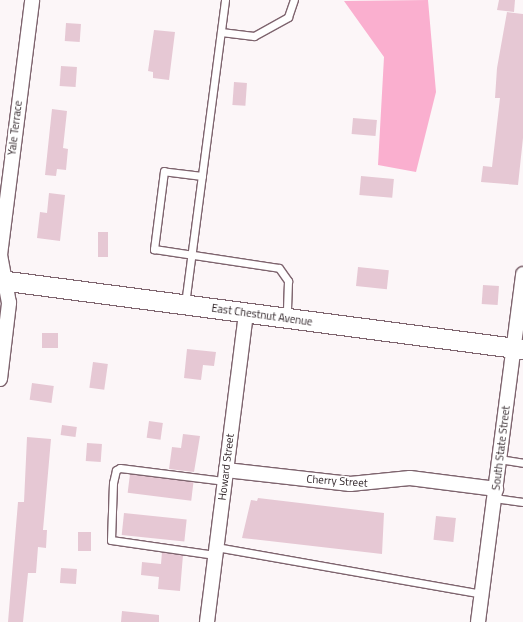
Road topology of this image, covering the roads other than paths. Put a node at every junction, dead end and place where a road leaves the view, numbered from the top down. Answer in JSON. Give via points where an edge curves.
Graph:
{"nodes":[{"id":1,"x":32,"y":0,"type":"edge"},
{"id":2,"x":225,"y":0,"type":"edge"},
{"id":3,"x":294,"y":0,"type":"edge"},
{"id":4,"x":221,"y":32,"type":"junction"},
{"id":5,"x":202,"y":176,"type":"junction"},
{"id":6,"x":192,"y":255,"type":"junction"},
{"id":7,"x":523,"y":274,"type":"edge"},
{"id":8,"x":2,"y":280,"type":"edge"},
{"id":9,"x":185,"y":304,"type":"junction"},
{"id":10,"x":246,"y":312,"type":"junction"},
{"id":11,"x":287,"y":318,"type":"junction"},
{"id":12,"x":518,"y":348,"type":"edge"},
{"id":13,"x":0,"y":379,"type":"edge"},
{"id":14,"x":499,"y":460,"type":"junction"},
{"id":15,"x":523,"y":462,"type":"edge"},
{"id":16,"x":225,"y":476,"type":"junction"},
{"id":17,"x":495,"y":493,"type":"junction"},
{"id":18,"x":523,"y":502,"type":"edge"},
{"id":19,"x":216,"y":551,"type":"junction"},
{"id":20,"x":482,"y":594,"type":"junction"},
{"id":21,"x":207,"y":622,"type":"edge"},
{"id":22,"x":478,"y":622,"type":"edge"}],
"edges":[{"from":1,"to":8,"type":"street","name":"Yale Terrace","via":[[0,255]]},
{"from":2,"to":4,"type":"lane"},
{"from":3,"to":4,"type":"lane","via":[[288,17],[254,36]]},
{"from":4,"to":5,"type":"lane"},
{"from":5,"to":6,"type":"lane"},
{"from":5,"to":6,"type":"lane","via":[[164,171],[154,249]]},
{"from":6,"to":9,"type":"lane"},
{"from":6,"to":11,"type":"lane","via":[[279,268],[288,281]]},
{"from":7,"to":12,"type":"street","name":"South State Street"},
{"from":8,"to":9,"type":"street","name":"East Chestnut Avenue"},
{"from":8,"to":13,"type":"street","name":"Yale Terrace","via":[[9,309]]},
{"from":9,"to":10,"type":"street","name":"East Chestnut Avenue"},
{"from":10,"to":11,"type":"street","name":"East Chestnut Avenue"},
{"from":10,"to":16,"type":"street","name":"Howard Street"},
{"from":11,"to":12,"type":"street","name":"East Chestnut Avenue"},
{"from":12,"to":14,"type":"street","name":"South State Street"},
{"from":14,"to":15,"type":"lane"},
{"from":14,"to":17,"type":"street","name":"South State Street"},
{"from":16,"to":17,"type":"street","name":"Cherry Street","via":[[350,484],[410,478]]},
{"from":16,"to":19,"type":"street","name":"Howard Street"},
{"from":16,"to":19,"type":"lane","via":[[120,468],[116,470],[113,483],[111,540]]},
{"from":17,"to":18,"type":"lane"},
{"from":17,"to":20,"type":"street","name":"South State Street"},
{"from":19,"to":20,"type":"lane"},
{"from":19,"to":21,"type":"street","name":"Howard Street"},
{"from":20,"to":22,"type":"street","name":"South State Street"}]}
